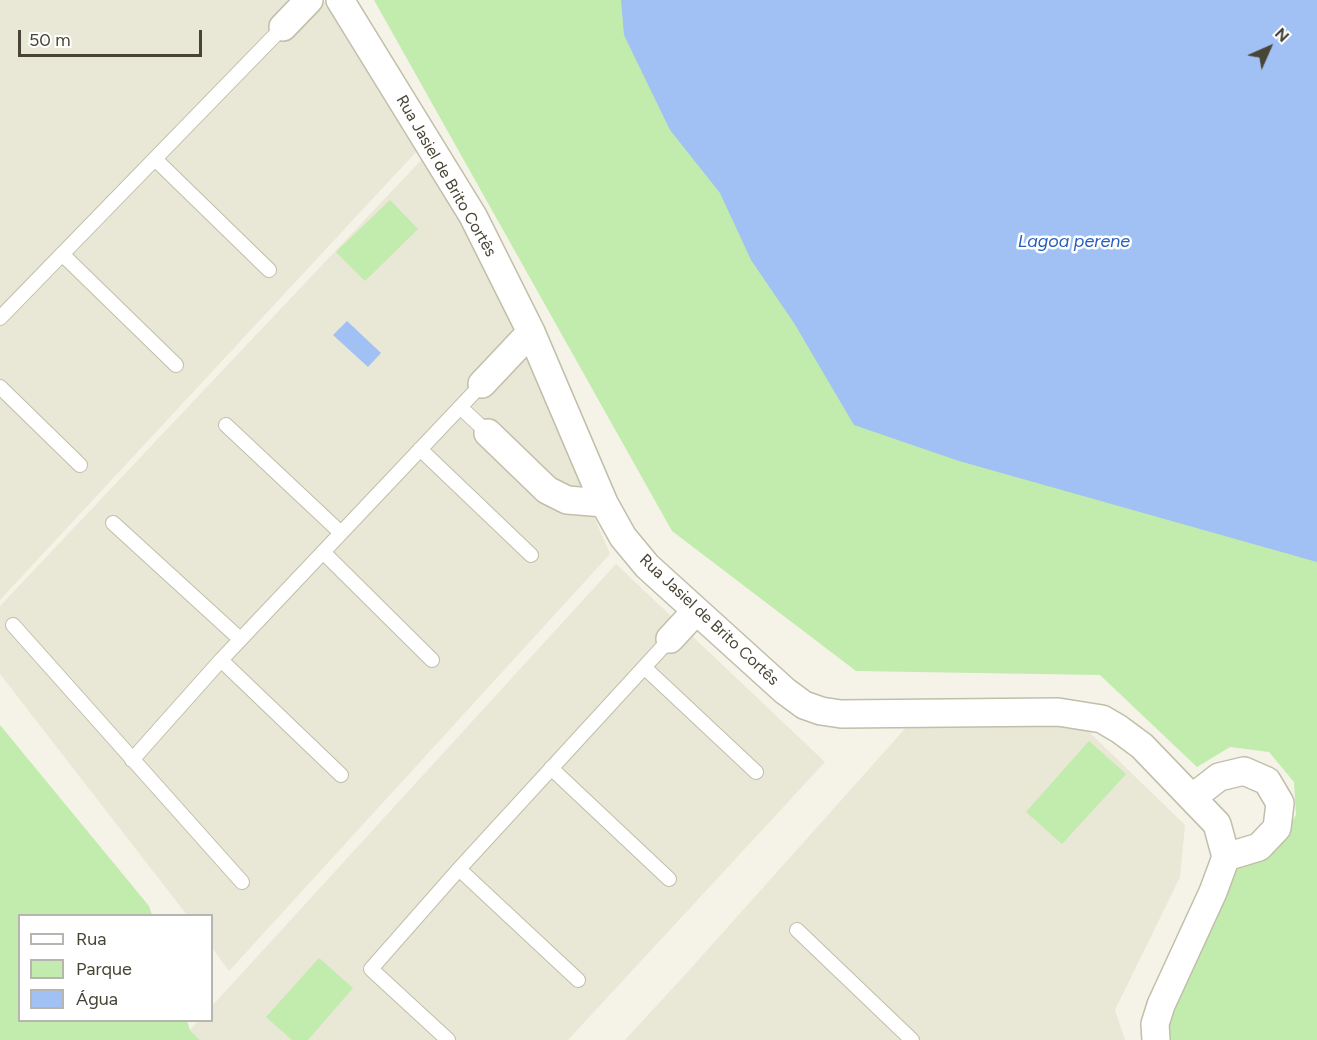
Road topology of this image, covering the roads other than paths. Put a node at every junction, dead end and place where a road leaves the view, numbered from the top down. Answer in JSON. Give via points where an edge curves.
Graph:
{"nodes":[{"id":1,"x":309,"y":0,"type":"edge"},
{"id":2,"x":340,"y":0,"type":"edge"},
{"id":3,"x":283,"y":27,"type":"joint"},
{"id":4,"x":155,"y":159,"type":"junction"},
{"id":5,"x":62,"y":254,"type":"junction"},
{"id":6,"x":269,"y":270,"type":"dead end"},
{"id":7,"x":0,"y":318,"type":"edge"},
{"id":8,"x":531,"y":332,"type":"junction"},
{"id":9,"x":176,"y":365,"type":"dead end"},
{"id":10,"x":482,"y":384,"type":"joint"},
{"id":11,"x":0,"y":387,"type":"edge"},
{"id":12,"x":460,"y":407,"type":"junction"},
{"id":13,"x":226,"y":425,"type":"dead end"},
{"id":14,"x":488,"y":433,"type":"joint"},
{"id":15,"x":420,"y":449,"type":"junction"},
{"id":16,"x":80,"y":465,"type":"dead end"},
{"id":17,"x":604,"y":502,"type":"junction"},
{"id":18,"x":113,"y":523,"type":"dead end"},
{"id":19,"x":341,"y":533,"type":"junction"},
{"id":20,"x":323,"y":552,"type":"junction"},
{"id":21,"x":531,"y":555,"type":"dead end"},
{"id":22,"x":696,"y":611,"type":"junction"},
{"id":23,"x":13,"y":625,"type":"dead end"},
{"id":24,"x":240,"y":639,"type":"junction"},
{"id":25,"x":670,"y":639,"type":"joint"},
{"id":26,"x":221,"y":660,"type":"junction"},
{"id":27,"x":432,"y":660,"type":"dead end"},
{"id":28,"x":644,"y":667,"type":"junction"},
{"id":29,"x":132,"y":760,"type":"junction"},
{"id":30,"x":551,"y":768,"type":"junction"},
{"id":31,"x":756,"y":772,"type":"dead end"},
{"id":32,"x":341,"y":774,"type":"dead end"},
{"id":33,"x":1192,"y":798,"type":"junction"},
{"id":34,"x":1226,"y":858,"type":"junction"},
{"id":35,"x":459,"y":869,"type":"junction"},
{"id":36,"x":669,"y":879,"type":"dead end"},
{"id":37,"x":242,"y":882,"type":"dead end"},
{"id":38,"x":797,"y":930,"type":"dead end"},
{"id":39,"x":578,"y":980,"type":"dead end"},
{"id":40,"x":448,"y":1040,"type":"edge"},
{"id":41,"x":912,"y":1040,"type":"edge"},
{"id":42,"x":1156,"y":1040,"type":"edge"}],
"edges":[{"from":1,"to":3,"type":"street"},
{"from":2,"to":8,"type":"street","name":"Rua Jasiel de Brito Cortês","via":[[473,216]]},
{"from":3,"to":4,"type":"lane"},
{"from":4,"to":5,"type":"lane"},
{"from":4,"to":6,"type":"lane"},
{"from":5,"to":7,"type":"lane"},
{"from":5,"to":9,"type":"lane"},
{"from":8,"to":10,"type":"street"},
{"from":8,"to":17,"type":"street","name":"Rua Jasiel de Brito Cortês"},
{"from":10,"to":12,"type":"lane"},
{"from":11,"to":16,"type":"lane"},
{"from":12,"to":14,"type":"lane"},
{"from":12,"to":15,"type":"lane"},
{"from":13,"to":19,"type":"lane"},
{"from":14,"to":17,"type":"street","via":[[547,490],[567,500]]},
{"from":15,"to":19,"type":"lane"},
{"from":15,"to":21,"type":"lane"},
{"from":17,"to":22,"type":"street","name":"Rua Jasiel de Brito Cortês","via":[[647,566]]},
{"from":18,"to":24,"type":"lane"},
{"from":19,"to":20,"type":"lane"},
{"from":20,"to":24,"type":"lane"},
{"from":20,"to":27,"type":"lane"},
{"from":22,"to":25,"type":"street"},
{"from":22,"to":33,"type":"street","name":"Rua Jasiel de Brito Cortês","via":[[804,705],[841,714],[1058,712],[1102,719],[1142,746]]},
{"from":23,"to":29,"type":"lane"},
{"from":24,"to":26,"type":"lane"},
{"from":25,"to":28,"type":"lane"},
{"from":26,"to":29,"type":"lane"},
{"from":26,"to":32,"type":"lane"},
{"from":28,"to":30,"type":"lane"},
{"from":28,"to":31,"type":"lane"},
{"from":29,"to":37,"type":"lane"},
{"from":30,"to":35,"type":"lane"},
{"from":30,"to":36,"type":"lane"},
{"from":33,"to":34,"type":"street","name":"Rua Jasiel de Brito Cortês","via":[[1217,824]]},
{"from":33,"to":34,"type":"street","via":[[1219,777],[1244,771],[1268,781],[1280,803],[1277,828],[1259,847]]},
{"from":34,"to":42,"type":"street","via":[[1161,1005],[1155,1024]]},
{"from":35,"to":39,"type":"lane"},
{"from":35,"to":40,"type":"lane","via":[[371,969]]},
{"from":38,"to":41,"type":"lane"}]}
